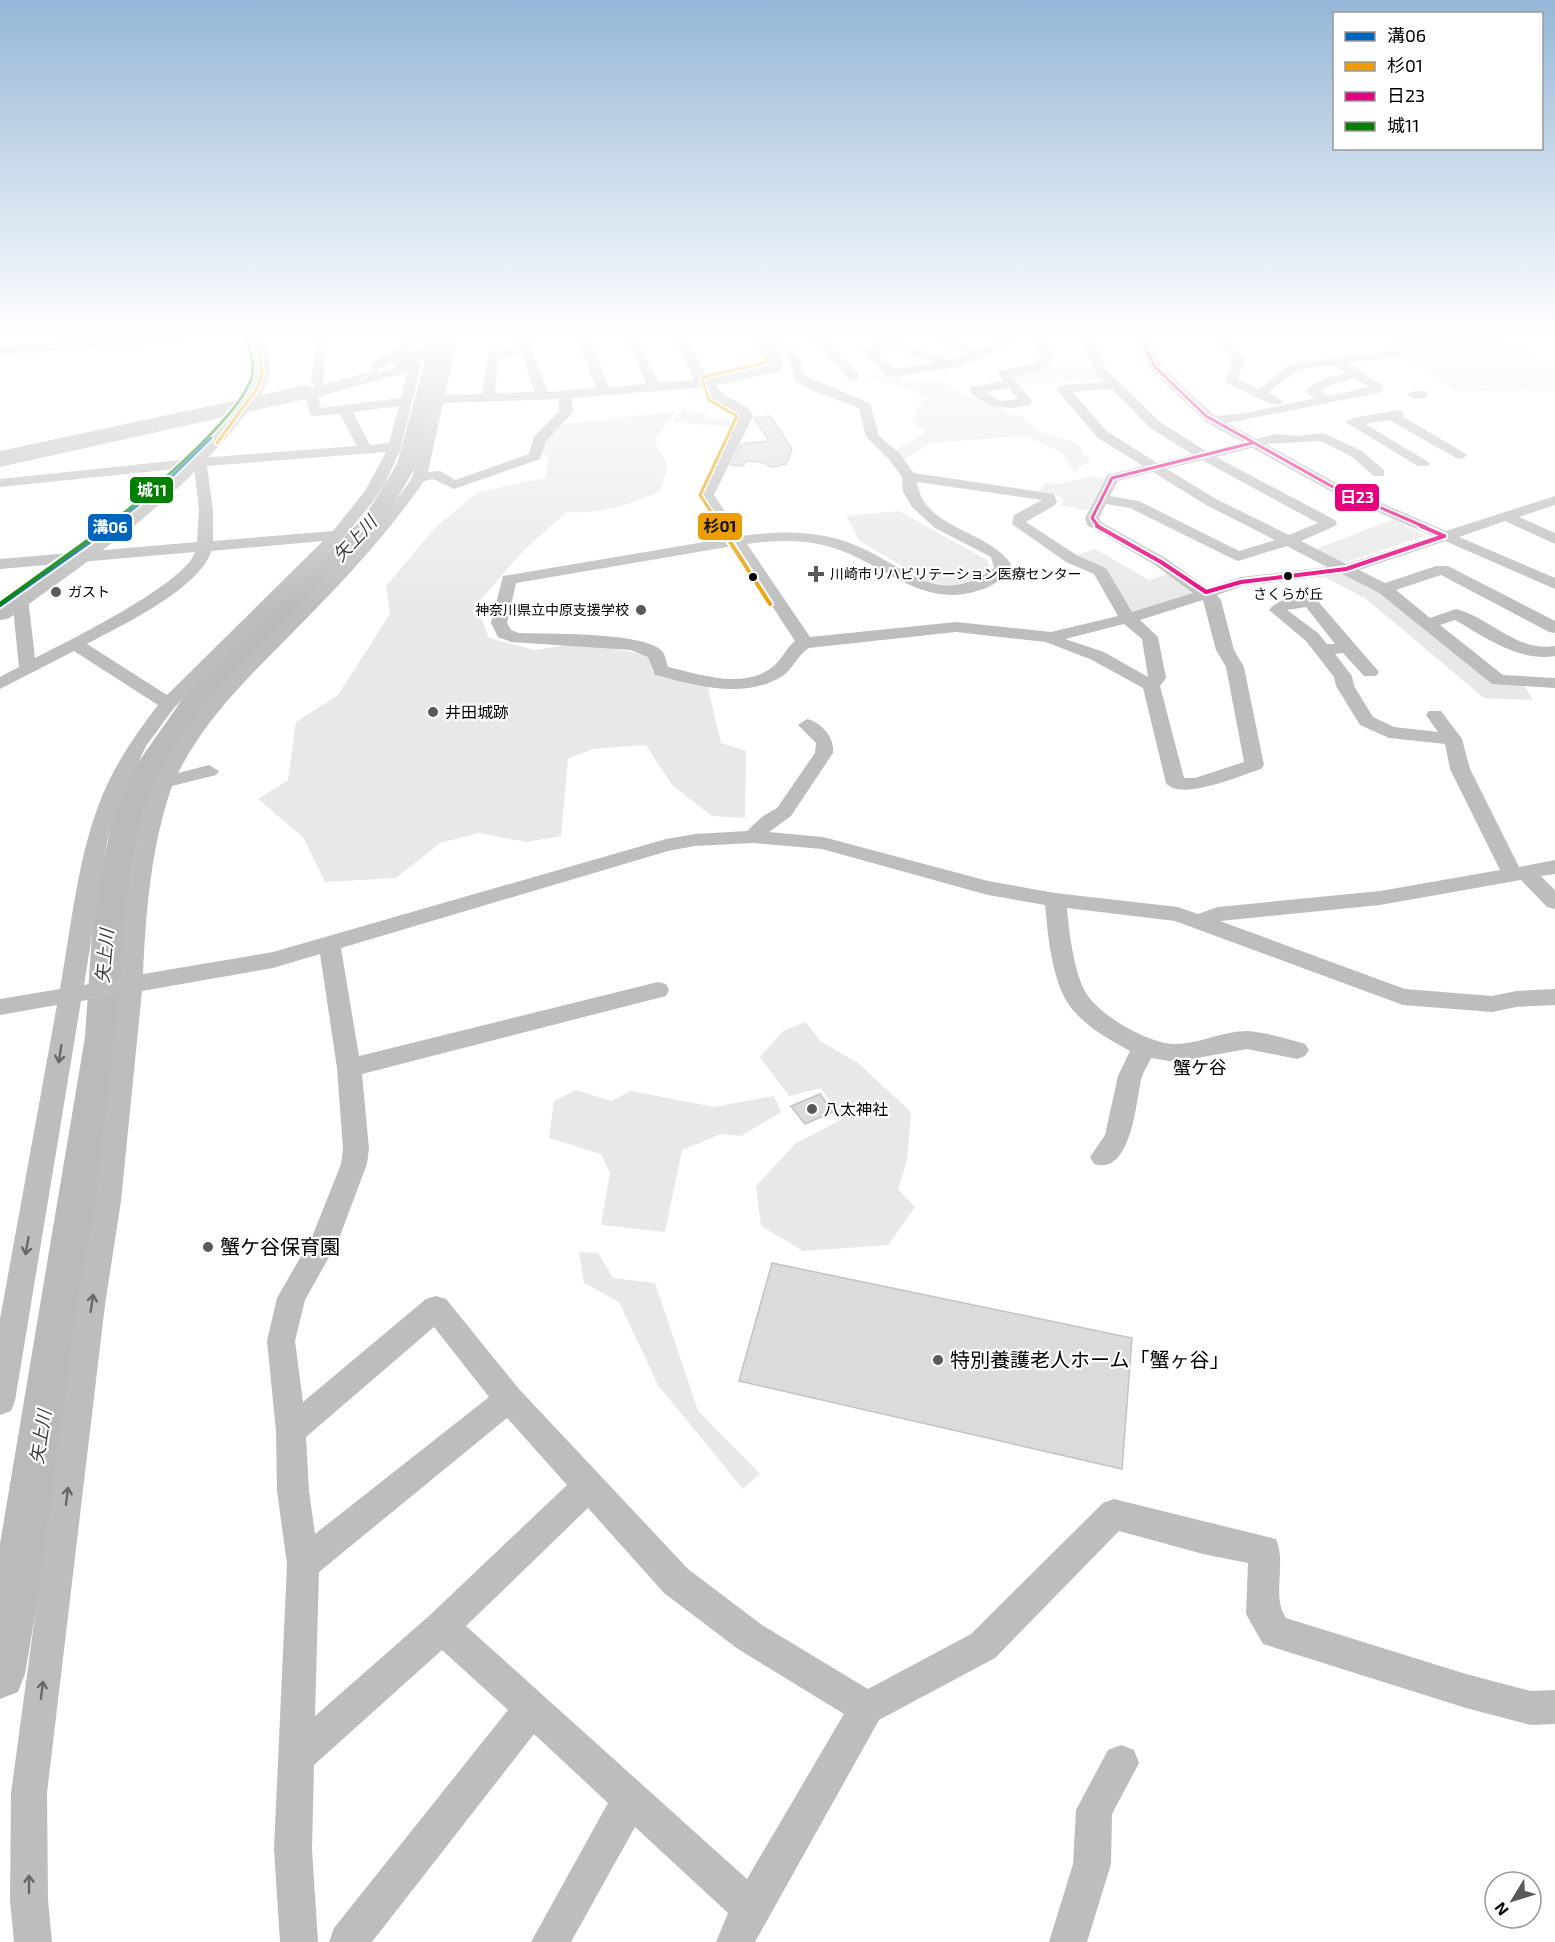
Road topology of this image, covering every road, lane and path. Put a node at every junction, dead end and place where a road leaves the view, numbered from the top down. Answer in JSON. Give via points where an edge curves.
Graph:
{"nodes":[{"id":1,"x":119,"y":429,"type":"edge"},
{"id":2,"x":144,"y":429,"type":"edge"},
{"id":3,"x":221,"y":429,"type":"edge"},
{"id":4,"x":354,"y":429,"type":"edge"},
{"id":5,"x":398,"y":429,"type":"edge"},
{"id":6,"x":432,"y":429,"type":"edge"},
{"id":7,"x":550,"y":429,"type":"edge"},
{"id":8,"x":738,"y":429,"type":"edge"},
{"id":9,"x":871,"y":429,"type":"edge"},
{"id":10,"x":1097,"y":429,"type":"edge"},
{"id":11,"x":1161,"y":429,"type":"edge"},
{"id":12,"x":1227,"y":429,"type":"edge"},
{"id":13,"x":1363,"y":429,"type":"edge"},
{"id":14,"x":1418,"y":429,"type":"edge"},
{"id":15,"x":1252,"y":443,"type":"junction"},
{"id":16,"x":393,"y":447,"type":"junction"},
{"id":17,"x":364,"y":449,"type":"junction"},
{"id":18,"x":0,"y":451,"type":"edge"},
{"id":19,"x":1203,"y":455,"type":"junction"},
{"id":20,"x":1461,"y":455,"type":"dead end"},
{"id":21,"x":0,"y":463,"type":"edge"},
{"id":22,"x":194,"y":463,"type":"junction"},
{"id":23,"x":1423,"y":463,"type":"dead end"},
{"id":24,"x":1154,"y":466,"type":"junction"},
{"id":25,"x":1378,"y":473,"type":"dead end"},
{"id":26,"x":909,"y":477,"type":"junction"},
{"id":27,"x":419,"y":478,"type":"junction"},
{"id":28,"x":0,"y":483,"type":"edge"},
{"id":29,"x":1101,"y":499,"type":"junction"},
{"id":30,"x":1555,"y":500,"type":"edge"},
{"id":31,"x":1506,"y":516,"type":"junction"},
{"id":32,"x":338,"y":535,"type":"junction"},
{"id":33,"x":1444,"y":536,"type":"junction"},
{"id":34,"x":1555,"y":539,"type":"edge"},
{"id":35,"x":1289,"y":541,"type":"junction"},
{"id":36,"x":737,"y":542,"type":"junction"},
{"id":37,"x":203,"y":547,"type":"junction"},
{"id":38,"x":70,"y":558,"type":"junction"},
{"id":39,"x":0,"y":564,"type":"edge"},
{"id":40,"x":1346,"y":569,"type":"junction"},
{"id":41,"x":1555,"y":584,"type":"edge"},
{"id":42,"x":1384,"y":589,"type":"junction"},
{"id":43,"x":1206,"y":592,"type":"junction"},
{"id":44,"x":10,"y":602,"type":"edge"},
{"id":45,"x":0,"y":613,"type":"edge"},
{"id":46,"x":1128,"y":619,"type":"junction"},
{"id":47,"x":1428,"y":624,"type":"junction"},
{"id":48,"x":1555,"y":628,"type":"edge"},
{"id":49,"x":1051,"y":637,"type":"junction"},
{"id":50,"x":805,"y":644,"type":"junction"},
{"id":51,"x":76,"y":645,"type":"junction"},
{"id":52,"x":1347,"y":648,"type":"junction"},
{"id":53,"x":1322,"y":650,"type":"junction"},
{"id":54,"x":1555,"y":651,"type":"edge"},
{"id":55,"x":28,"y":669,"type":"junction"},
{"id":56,"x":1370,"y":672,"type":"dead end"},
{"id":57,"x":1555,"y":683,"type":"edge"},
{"id":58,"x":0,"y":684,"type":"edge"},
{"id":59,"x":1151,"y":685,"type":"junction"},
{"id":60,"x":168,"y":704,"type":"junction"},
{"id":61,"x":1435,"y":715,"type":"dead end"},
{"id":62,"x":807,"y":726,"type":"dead end"},
{"id":63,"x":1453,"y":739,"type":"junction"},
{"id":64,"x":209,"y":771,"type":"dead end"},
{"id":65,"x":164,"y":782,"type":"junction"},
{"id":66,"x":753,"y":837,"type":"junction"},
{"id":67,"x":1555,"y":867,"type":"edge"},
{"id":68,"x":1519,"y":874,"type":"junction"},
{"id":69,"x":1055,"y":900,"type":"junction"},
{"id":70,"x":1555,"y":902,"type":"edge"},
{"id":71,"x":1200,"y":921,"type":"junction"},
{"id":72,"x":330,"y":945,"type":"junction"},
{"id":73,"x":131,"y":986,"type":"junction"},
{"id":74,"x":658,"y":990,"type":"dead end"},
{"id":75,"x":70,"y":996,"type":"junction"},
{"id":76,"x":1555,"y":997,"type":"edge"},
{"id":77,"x":0,"y":1007,"type":"edge"},
{"id":78,"x":1144,"y":1048,"type":"junction"},
{"id":79,"x":1297,"y":1050,"type":"dead end"},
{"id":80,"x":349,"y":1068,"type":"junction"},
{"id":81,"x":1103,"y":1157,"type":"dead end"},
{"id":82,"x":509,"y":1399,"type":"junction"},
{"id":83,"x":0,"y":1401,"type":"edge"},
{"id":84,"x":291,"y":1431,"type":"junction"},
{"id":85,"x":588,"y":1486,"type":"junction"},
{"id":86,"x":303,"y":1564,"type":"junction"},
{"id":87,"x":442,"y":1627,"type":"junction"},
{"id":88,"x":1555,"y":1707,"type":"edge"},
{"id":89,"x":531,"y":1708,"type":"junction"},
{"id":90,"x":867,"y":1708,"type":"junction"},
{"id":91,"x":296,"y":1757,"type":"junction"},
{"id":92,"x":1121,"y":1763,"type":"dead end"},
{"id":93,"x":630,"y":1800,"type":"junction"},
{"id":94,"x":751,"y":1908,"type":"junction"},
{"id":95,"x":33,"y":1942,"type":"edge"},
{"id":96,"x":299,"y":1942,"type":"edge"},
{"id":97,"x":348,"y":1942,"type":"edge"},
{"id":98,"x":550,"y":1942,"type":"edge"},
{"id":99,"x":735,"y":1942,"type":"edge"},
{"id":100,"x":1068,"y":1942,"type":"edge"}],
"edges":[{"from":1,"to":18,"type":"street"},
{"from":2,"to":21,"type":"street"},
{"from":3,"to":22,"type":"main road"},
{"from":4,"to":17,"type":"street"},
{"from":5,"to":16,"type":"street"},
{"from":6,"to":27,"type":"street"},
{"from":7,"to":27,"type":"street","via":[[539,440],[535,456],[454,485],[435,474]]},
{"from":8,"to":36,"type":"street","via":[[708,495]]},
{"from":9,"to":26,"type":"street","via":[[873,437],[893,454]]},
{"from":10,"to":24,"type":"street"},
{"from":11,"to":19,"type":"street"},
{"from":12,"to":15,"type":"street"},
{"from":13,"to":23,"type":"street"},
{"from":14,"to":20,"type":"street"},
{"from":15,"to":19,"type":"street"},
{"from":15,"to":25,"type":"street","via":[[1275,438],[1323,437],[1357,453]]},
{"from":15,"to":33,"type":"street","via":[[1333,487]]},
{"from":16,"to":17,"type":"street"},
{"from":16,"to":32,"type":"street","via":[[377,485]]},
{"from":17,"to":22,"type":"street"},
{"from":19,"to":24,"type":"street"},
{"from":19,"to":35,"type":"street","via":[[1330,523]]},
{"from":22,"to":28,"type":"street"},
{"from":22,"to":37,"type":"street","via":[[208,524]]},
{"from":22,"to":38,"type":"main road","via":[[140,510]]},
{"from":24,"to":29,"type":"street","via":[[1112,478]]},
{"from":24,"to":35,"type":"street","via":[[1211,502]]},
{"from":26,"to":36,"type":"street","via":[[908,485],[917,506],[933,520],[996,554],[1003,564],[995,576],[967,589],[946,591],[909,582],[853,550],[814,538]]},
{"from":26,"to":46,"type":"street","via":[[1049,497],[1050,502],[1019,518],[1019,524],[1072,559],[1100,571]]},
{"from":27,"to":65,"type":"street","via":[[391,518],[218,698],[179,752]]},
{"from":29,"to":35,"type":"street","via":[[1134,504],[1232,555]]},
{"from":29,"to":43,"type":"street","via":[[1092,518],[1095,525]]},
{"from":30,"to":31,"type":"street"},
{"from":31,"to":33,"type":"street"},
{"from":31,"to":34,"type":"street"},
{"from":32,"to":37,"type":"street"},
{"from":32,"to":60,"type":"street"},
{"from":33,"to":40,"type":"street"},
{"from":33,"to":41,"type":"street"},
{"from":35,"to":40,"type":"street"},
{"from":36,"to":50,"type":"street"},
{"from":36,"to":50,"type":"street","via":[[509,579],[499,626],[504,633],[517,638],[584,639],[649,651],[656,656],[661,671],[732,685],[755,683],[768,677],[785,664],[795,648]]},
{"from":37,"to":38,"type":"street"},
{"from":37,"to":51,"type":"street","via":[[200,560],[180,581]]},
{"from":38,"to":39,"type":"street"},
{"from":38,"to":44,"type":"main road"},
{"from":40,"to":42,"type":"street"},
{"from":40,"to":43,"type":"street","via":[[1241,582]]},
{"from":42,"to":47,"type":"street"},
{"from":42,"to":48,"type":"street","via":[[1442,569]]},
{"from":43,"to":46,"type":"street"},
{"from":43,"to":59,"type":"street","via":[[1213,600],[1225,650],[1235,667],[1254,765],[1196,784],[1176,783]]},
{"from":44,"to":45,"type":"main road"},
{"from":44,"to":55,"type":"street"},
{"from":46,"to":49,"type":"street"},
{"from":46,"to":59,"type":"street","via":[[1150,637],[1157,678]]},
{"from":47,"to":54,"type":"street","via":[[1456,614],[1518,647],[1535,652]]},
{"from":47,"to":57,"type":"street","via":[[1497,680]]},
{"from":49,"to":50,"type":"street","via":[[956,627]]},
{"from":49,"to":59,"type":"street","via":[[1057,643],[1096,655],[1119,671]]},
{"from":51,"to":55,"type":"street"},
{"from":51,"to":60,"type":"street"},
{"from":52,"to":53,"type":"street"},
{"from":52,"to":53,"type":"street","via":[[1310,602],[1283,605],[1276,610],[1312,637]]},
{"from":52,"to":56,"type":"street"},
{"from":53,"to":63,"type":"street","via":[[1343,676],[1366,721],[1389,732]]},
{"from":55,"to":58,"type":"street"},
{"from":60,"to":75,"type":"street","via":[[137,744],[109,803],[97,842]]},
{"from":61,"to":63,"type":"street"},
{"from":62,"to":66,"type":"street","via":[[825,742],[824,753],[784,812]]},
{"from":63,"to":68,"type":"street","via":[[1460,769]]},
{"from":64,"to":65,"type":"street"},
{"from":65,"to":73,"type":"street","via":[[144,851],[136,902]]},
{"from":66,"to":69,"type":"street","via":[[823,843],[948,879]]},
{"from":66,"to":72,"type":"street","via":[[666,845]]},
{"from":67,"to":68,"type":"street"},
{"from":68,"to":70,"type":"street"},
{"from":68,"to":71,"type":"street","via":[[1380,898],[1218,914]]},
{"from":69,"to":71,"type":"street","via":[[1178,914]]},
{"from":69,"to":78,"type":"street","via":[[1060,945],[1076,997],[1110,1029]]},
{"from":71,"to":76,"type":"street","via":[[1403,997],[1457,1004]]},
{"from":72,"to":73,"type":"street","via":[[273,960]]},
{"from":72,"to":80,"type":"street"},
{"from":73,"to":75,"type":"street"},
{"from":95,"to":73,"type":"street","one_way":true,"via":[[29,1793],[91,1305],[108,1202]]},
{"from":74,"to":80,"type":"street"},
{"from":75,"to":77,"type":"street"},
{"from":75,"to":83,"type":"street","one_way":true},
{"from":78,"to":79,"type":"street","via":[[1175,1053],[1247,1040]]},
{"from":78,"to":81,"type":"street","via":[[1130,1076],[1117,1138]]},
{"from":80,"to":84,"type":"street","via":[[354,1164],[324,1240],[291,1298],[281,1341]]},
{"from":82,"to":84,"type":"street","via":[[436,1308]]},
{"from":82,"to":85,"type":"street"},
{"from":82,"to":86,"type":"street"},
{"from":84,"to":86,"type":"street","via":[[292,1491]]},
{"from":85,"to":87,"type":"street"},
{"from":85,"to":90,"type":"street","via":[[676,1581],[750,1637]]},
{"from":86,"to":91,"type":"street"},
{"from":87,"to":89,"type":"street"},
{"from":87,"to":91,"type":"street"},
{"from":88,"to":90,"type":"street","via":[[1531,1708],[1466,1691],[1275,1632],[1263,1614],[1265,1550],[1114,1514],[983,1646]]},
{"from":89,"to":93,"type":"street"},
{"from":89,"to":97,"type":"street"},
{"from":90,"to":94,"type":"street"},
{"from":91,"to":96,"type":"street","via":[[293,1849]]},
{"from":92,"to":100,"type":"street","via":[[1094,1810],[1092,1864]]},
{"from":93,"to":94,"type":"street"},
{"from":93,"to":98,"type":"street"},
{"from":94,"to":99,"type":"street"}]}
